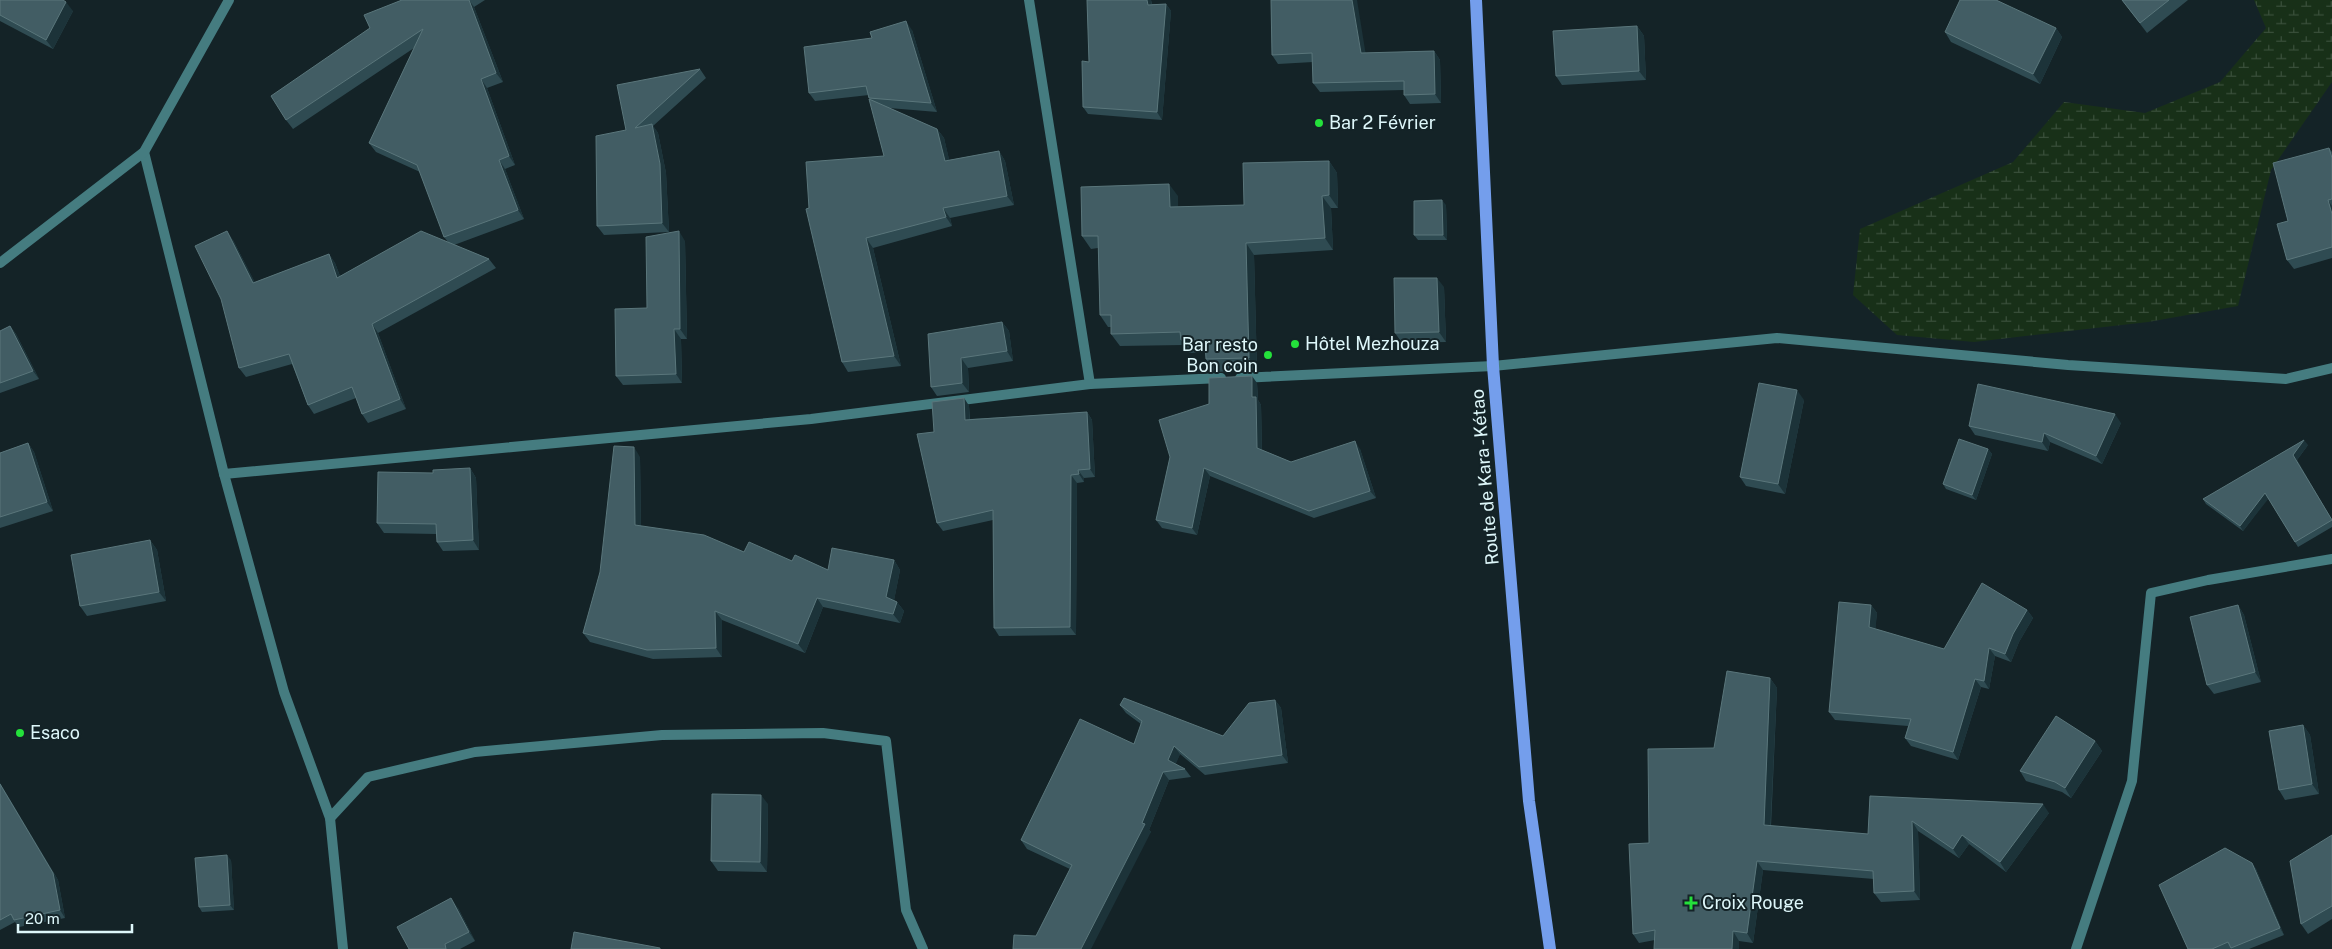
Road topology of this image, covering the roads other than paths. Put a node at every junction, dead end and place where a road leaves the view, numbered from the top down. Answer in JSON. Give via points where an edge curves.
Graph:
{"nodes":[{"id":1,"x":229,"y":0,"type":"edge"},
{"id":2,"x":1029,"y":0,"type":"edge"},
{"id":3,"x":1476,"y":0,"type":"edge"},
{"id":4,"x":144,"y":152,"type":"junction"},
{"id":5,"x":0,"y":263,"type":"edge"},
{"id":6,"x":1493,"y":366,"type":"junction"},
{"id":7,"x":2332,"y":368,"type":"edge"},
{"id":8,"x":1090,"y":384,"type":"junction"},
{"id":9,"x":224,"y":474,"type":"junction"},
{"id":10,"x":2332,"y":559,"type":"edge"},
{"id":11,"x":330,"y":818,"type":"junction"},
{"id":12,"x":344,"y":949,"type":"edge"},
{"id":13,"x":923,"y":949,"type":"edge"},
{"id":14,"x":1550,"y":949,"type":"edge"},
{"id":15,"x":2076,"y":949,"type":"edge"}],
"edges":[{"from":1,"to":4,"type":"street"},
{"from":2,"to":8,"type":"street"},
{"from":3,"to":6,"type":"main road","name":"Route de Kara - Kétao"},
{"from":4,"to":5,"type":"street"},
{"from":4,"to":9,"type":"street"},
{"from":6,"to":7,"type":"street","via":[[1777,338],[2068,365],[2286,379]]},
{"from":6,"to":8,"type":"street"},
{"from":6,"to":14,"type":"main road","name":"Route de Kara - Kétao","via":[[1529,801]]},
{"from":8,"to":9,"type":"street","via":[[811,419]]},
{"from":9,"to":11,"type":"street","via":[[284,692]]},
{"from":10,"to":15,"type":"street","via":[[2151,593],[2132,781]]},
{"from":11,"to":12,"type":"street"},
{"from":11,"to":13,"type":"street","via":[[368,777],[475,752],[662,735],[823,732],[886,741],[906,910]]}]}
